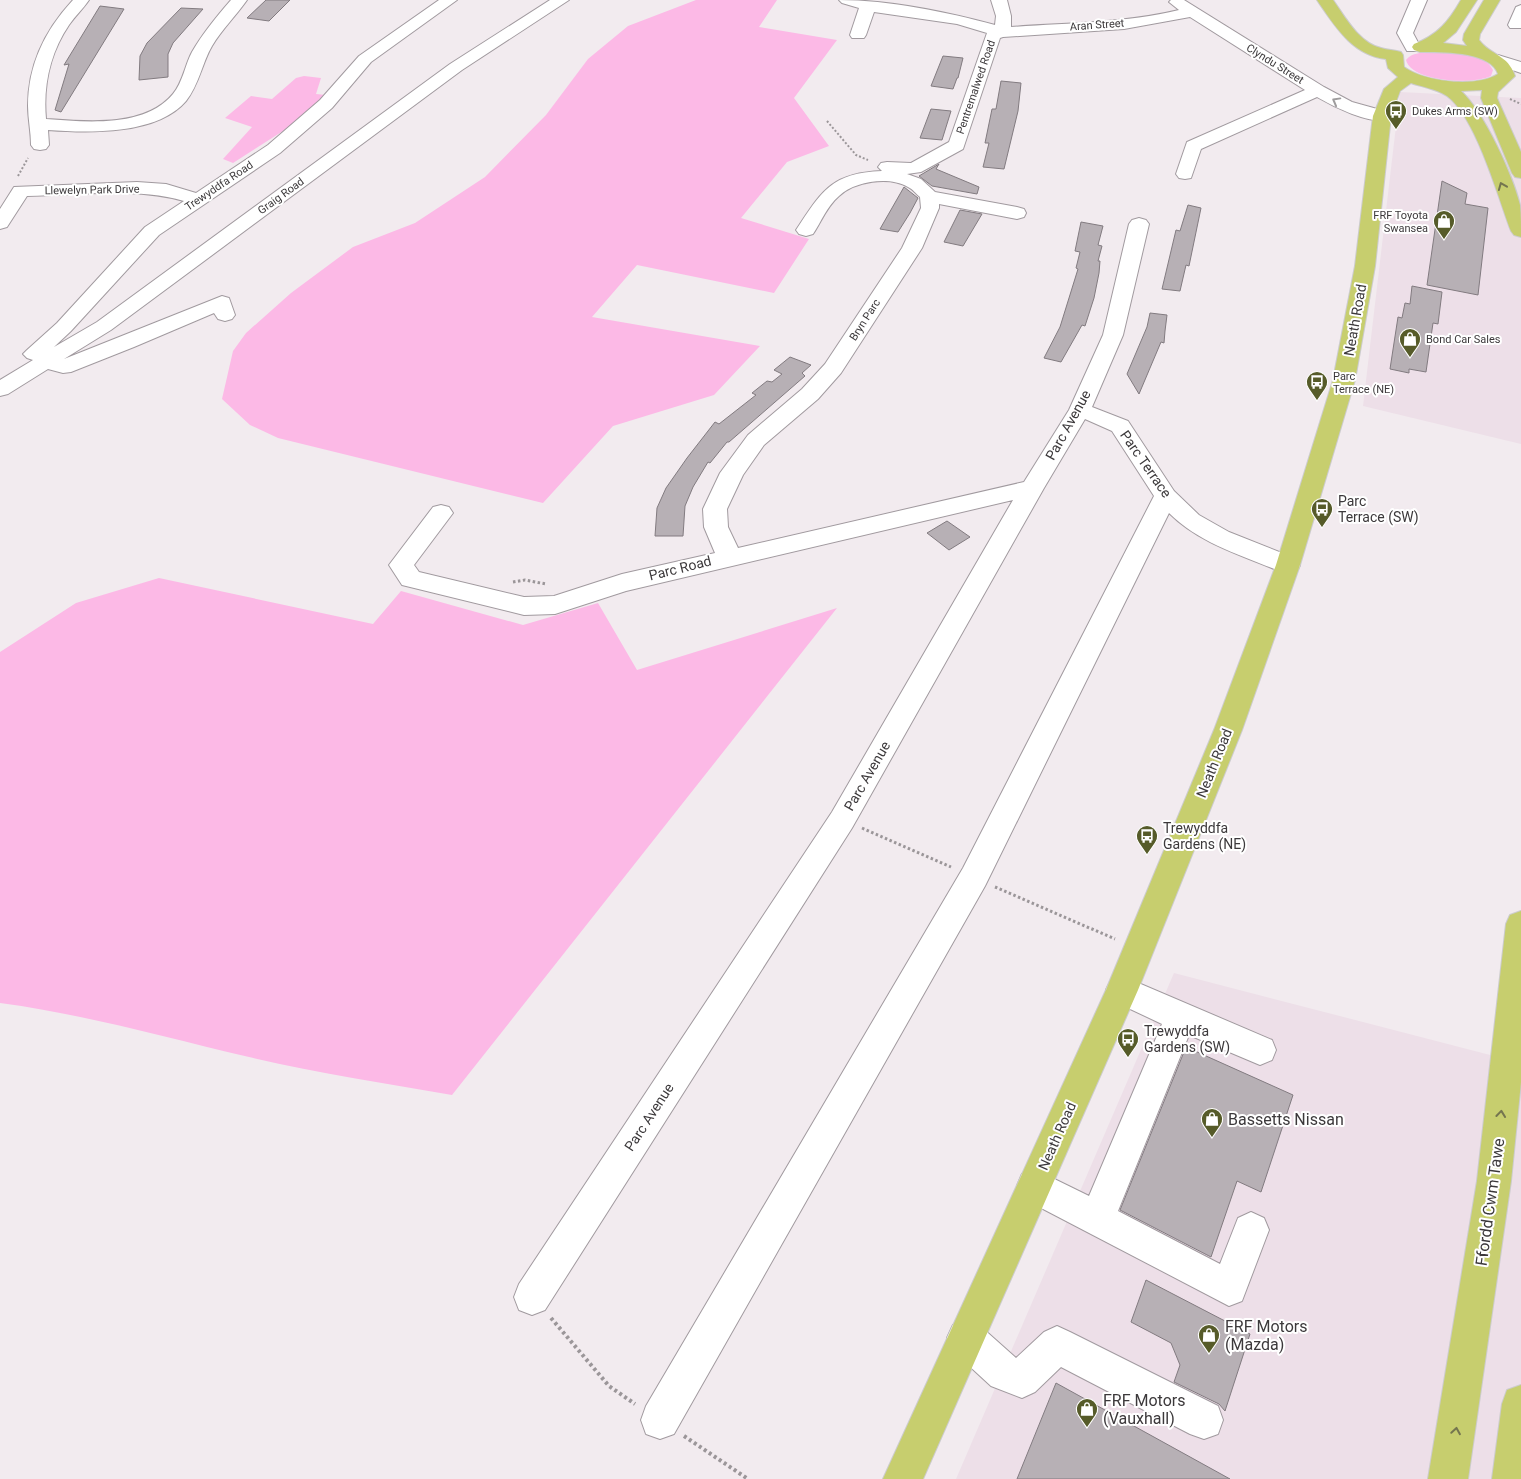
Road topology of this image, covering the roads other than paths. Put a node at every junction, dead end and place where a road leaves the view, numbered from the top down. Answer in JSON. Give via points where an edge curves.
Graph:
{"nodes":[{"id":1,"x":80,"y":0,"type":"edge"},
{"id":2,"x":239,"y":0,"type":"edge"},
{"id":3,"x":449,"y":0,"type":"edge"},
{"id":4,"x":561,"y":0,"type":"edge"},
{"id":5,"x":847,"y":0,"type":"edge"},
{"id":6,"x":999,"y":0,"type":"edge"},
{"id":7,"x":1174,"y":0,"type":"edge"},
{"id":8,"x":1325,"y":0,"type":"edge"},
{"id":9,"x":1419,"y":0,"type":"edge"},
{"id":10,"x":1469,"y":0,"type":"edge"},
{"id":11,"x":1492,"y":0,"type":"edge"},
{"id":12,"x":868,"y":6,"type":"junction"},
{"id":13,"x":1521,"y":10,"type":"edge"},
{"id":14,"x":1192,"y":12,"type":"junction"},
{"id":15,"x":1516,"y":25,"type":"dead end"},
{"id":16,"x":1001,"y":32,"type":"junction"},
{"id":17,"x":858,"y":35,"type":"dead end"},
{"id":18,"x":1417,"y":48,"type":"junction"},
{"id":19,"x":1395,"y":55,"type":"junction"},
{"id":20,"x":1494,"y":58,"type":"junction"},
{"id":21,"x":1521,"y":68,"type":"edge"},
{"id":22,"x":1410,"y":77,"type":"junction"},
{"id":23,"x":1499,"y":82,"type":"junction"},
{"id":24,"x":1521,"y":82,"type":"edge"},
{"id":25,"x":1431,"y":83,"type":"junction"},
{"id":26,"x":1318,"y":91,"type":"junction"},
{"id":27,"x":1382,"y":116,"type":"junction"},
{"id":28,"x":40,"y":124,"type":"junction"},
{"id":29,"x":40,"y":145,"type":"road end"},
{"id":30,"x":882,"y":166,"type":"road end"},
{"id":31,"x":1521,"y":173,"type":"edge"},
{"id":32,"x":1185,"y":174,"type":"dead end"},
{"id":33,"x":929,"y":196,"type":"junction"},
{"id":34,"x":199,"y":200,"type":"junction"},
{"id":35,"x":1017,"y":213,"type":"dead end"},
{"id":36,"x":0,"y":223,"type":"edge"},
{"id":37,"x":1139,"y":224,"type":"dead end"},
{"id":38,"x":806,"y":230,"type":"dead end"},
{"id":39,"x":1521,"y":231,"type":"edge"},
{"id":40,"x":225,"y":315,"type":"dead end"},
{"id":41,"x":45,"y":362,"type":"junction"},
{"id":42,"x":0,"y":388,"type":"edge"},
{"id":43,"x":1080,"y":410,"type":"junction"},
{"id":44,"x":1032,"y":488,"type":"junction"},
{"id":45,"x":1166,"y":496,"type":"junction"},
{"id":46,"x":441,"y":512,"type":"dead end"},
{"id":47,"x":730,"y":556,"type":"junction"},
{"id":48,"x":1288,"y":565,"type":"junction"},
{"id":49,"x":1521,"y":924,"type":"edge"},
{"id":50,"x":1122,"y":990,"type":"junction"},
{"id":51,"x":1181,"y":1017,"type":"junction"},
{"id":52,"x":1260,"y":1050,"type":"dead end"},
{"id":53,"x":1034,"y":1186,"type":"junction"},
{"id":54,"x":1098,"y":1220,"type":"junction"},
{"id":55,"x":1251,"y":1230,"type":"dead end"},
{"id":56,"x":532,"y":1297,"type":"road end"},
{"id":57,"x":966,"y":1338,"type":"junction"},
{"id":58,"x":1521,"y":1404,"type":"edge"},
{"id":59,"x":660,"y":1420,"type":"road end"},
{"id":60,"x":1204,"y":1420,"type":"dead end"},
{"id":61,"x":903,"y":1479,"type":"edge"},
{"id":62,"x":1448,"y":1479,"type":"edge"},
{"id":63,"x":1512,"y":1479,"type":"edge"}],
"edges":[{"from":1,"to":28,"type":"street","via":[[63,22],[42,61],[36,107]]},
{"from":2,"to":28,"type":"street","via":[[214,28],[181,96],[158,115],[132,122],[98,125]]},
{"from":3,"to":34,"type":"street","name":"Trewyddfa Road","via":[[365,60],[326,104],[274,149]]},
{"from":4,"to":41,"type":"street","name":"Graig Road","via":[[456,67],[111,320]]},
{"from":5,"to":12,"type":"street","name":"Aran Street"},
{"from":6,"to":16,"type":"street","name":"Pentremalwed Road","via":[[1005,24]]},
{"from":7,"to":14,"type":"street","name":"Clyndu Street"},
{"from":8,"to":19,"type":"main road","via":[[1365,47]]},
{"from":9,"to":18,"type":"street","via":[[1405,33]]},
{"from":10,"to":18,"type":"main road","via":[[1450,31],[1440,40]]},
{"from":11,"to":20,"type":"main road","via":[[1471,40],[1477,48]]},
{"from":12,"to":16,"type":"street","name":"Aran Street","via":[[958,20]]},
{"from":12,"to":17,"type":"street"},
{"from":13,"to":15,"type":"street"},
{"from":14,"to":16,"type":"street","name":"Aran Street","via":[[1124,24]]},
{"from":14,"to":26,"type":"street","name":"Clyndu Street"},
{"from":16,"to":30,"type":"street","name":"Pentremalwed Road","via":[[993,36],[957,145],[916,168]]},
{"from":18,"to":19,"type":"main road"},
{"from":18,"to":20,"type":"main road","via":[[1472,51]]},
{"from":19,"to":22,"type":"main road","via":[[1396,67]]},
{"from":20,"to":21,"type":"street"},
{"from":20,"to":23,"type":"main road","via":[[1507,72]]},
{"from":22,"to":25,"type":"main road"},
{"from":22,"to":27,"type":"main road","name":"Neath Road","via":[[1392,89]]},
{"from":23,"to":24,"type":"street"},
{"from":23,"to":25,"type":"main road","via":[[1481,86]]},
{"from":23,"to":31,"type":"main road","via":[[1490,91],[1489,98]]},
{"from":39,"to":25,"type":"main road","one_way":true,"via":[[1468,109],[1450,89]]},
{"from":27,"to":26,"type":"street","name":"Clyndu Street","one_way":true,"via":[[1346,106]]},
{"from":26,"to":32,"type":"street","via":[[1193,146]]},
{"from":27,"to":48,"type":"main road","name":"Neath Road","via":[[1365,266],[1344,380]]},
{"from":28,"to":29,"type":"street"},
{"from":33,"to":35,"type":"street"},
{"from":33,"to":38,"type":"street","via":[[915,183],[896,178],[856,179],[835,190]]},
{"from":33,"to":47,"type":"street","name":"Bryn Parc","via":[[930,208],[912,248],[833,368],[810,394],[756,440],[732,472],[715,509],[716,527]]},
{"from":34,"to":36,"type":"street","name":"Llewelyn Park Drive","via":[[166,190],[137,188],[21,191]]},
{"from":34,"to":42,"type":"street","name":"Trewyddfa Road","via":[[152,231],[64,327]]},
{"from":37,"to":43,"type":"street","name":"Parc Avenue","via":[[1113,336]]},
{"from":40,"to":41,"type":"street","via":[[222,302],[62,367]]},
{"from":41,"to":42,"type":"street","name":"Graig Road"},
{"from":43,"to":44,"type":"street","name":"Parc Avenue"},
{"from":43,"to":45,"type":"street","name":"Parc Terrace","via":[[1120,426]]},
{"from":44,"to":47,"type":"street","name":"Parc Road"},
{"from":44,"to":56,"type":"street","name":"Parc Avenue","via":[[842,820]]},
{"from":45,"to":48,"type":"street","name":"Parc Terrace","via":[[1191,520],[1220,538]]},
{"from":45,"to":59,"type":"street","via":[[974,877]]},
{"from":46,"to":47,"type":"street","name":"Parc Road","via":[[401,565],[411,579],[524,606],[555,605],[622,583]]},
{"from":48,"to":50,"type":"main road","name":"Neath Road","via":[[1228,730]]},
{"from":62,"to":49,"type":"main road","name":"Ffordd Cwm Tawe","one_way":true,"via":[[1494,1181]]},
{"from":50,"to":51,"type":"street"},
{"from":50,"to":53,"type":"main road","name":"Neath Road"},
{"from":51,"to":52,"type":"street"},
{"from":51,"to":54,"type":"street"},
{"from":53,"to":54,"type":"street"},
{"from":53,"to":57,"type":"main road","name":"Neath Road"},
{"from":54,"to":55,"type":"street","via":[[1229,1288]]},
{"from":57,"to":60,"type":"street","via":[[1004,1373],[1022,1379],[1057,1345]]},
{"from":57,"to":61,"type":"main road","name":"Neath Road"},
{"from":58,"to":63,"type":"main road"}]}
